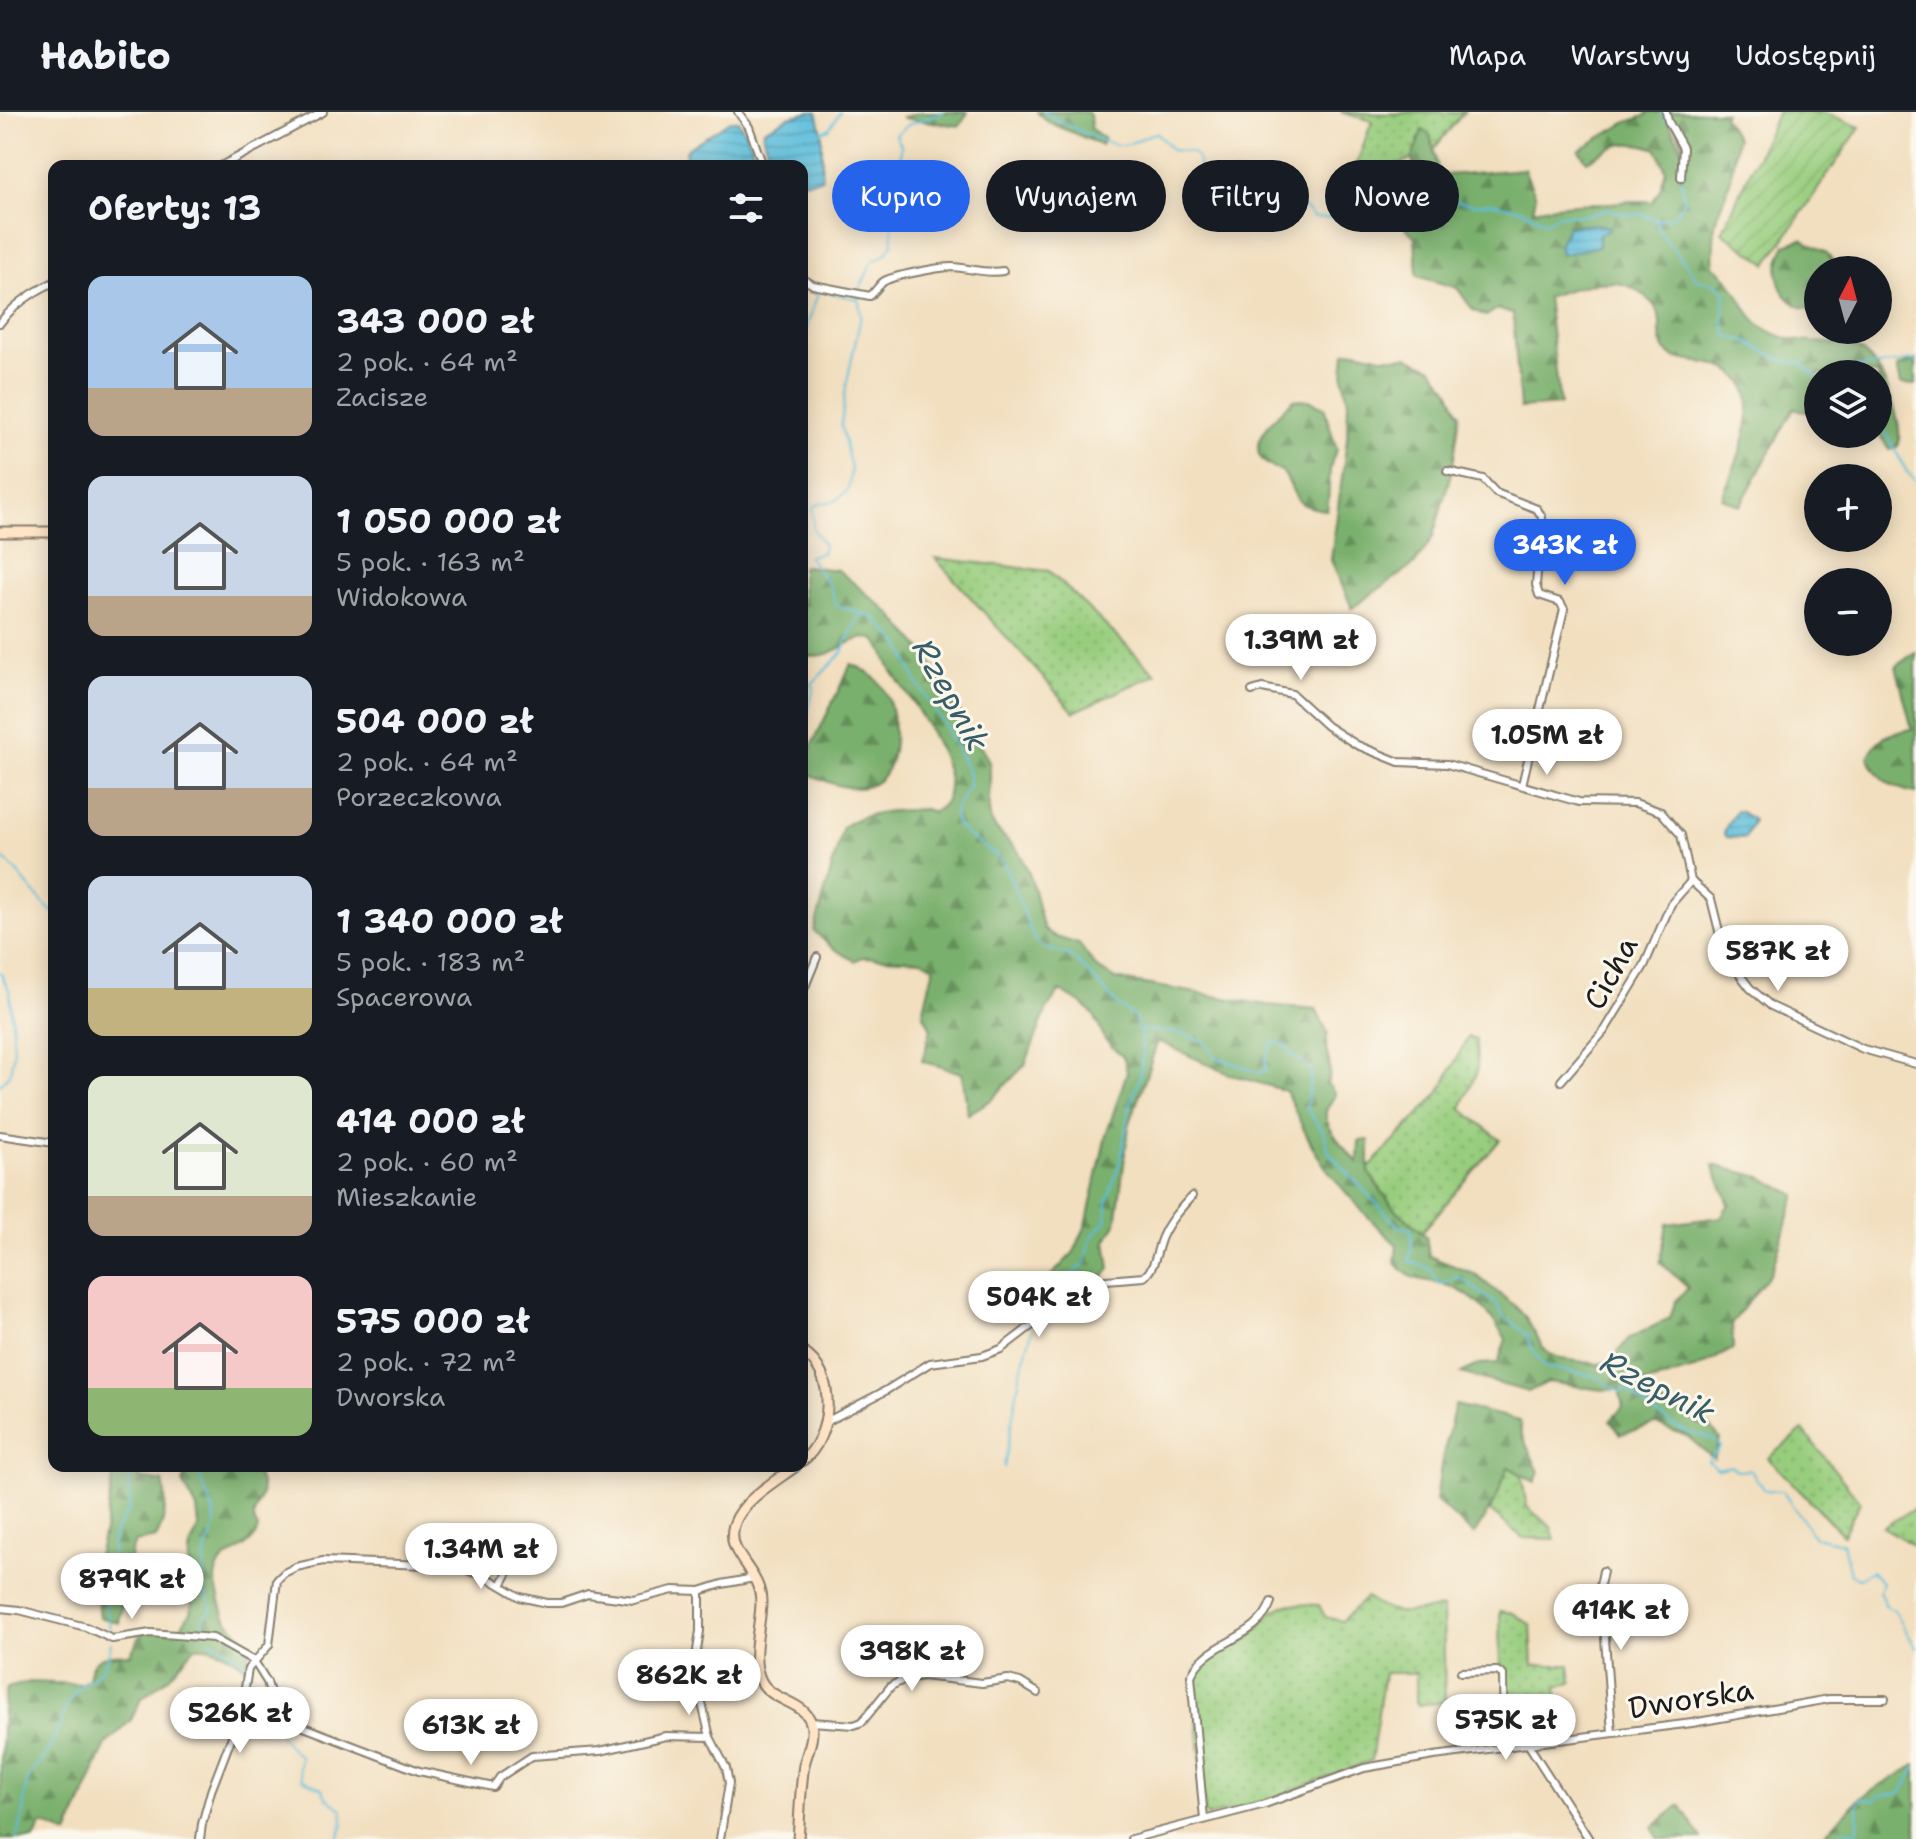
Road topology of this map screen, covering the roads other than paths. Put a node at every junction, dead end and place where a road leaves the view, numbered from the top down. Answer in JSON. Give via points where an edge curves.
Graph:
{"nodes":[{"id":1,"x":323,"y":112,"type":"edge"},
{"id":2,"x":738,"y":112,"type":"edge"},
{"id":3,"x":1666,"y":112,"type":"edge"},
{"id":4,"x":232,"y":160,"type":"edge"},
{"id":5,"x":761,"y":160,"type":"edge"},
{"id":6,"x":1681,"y":178,"type":"dead end"},
{"id":7,"x":1003,"y":271,"type":"dead end"},
{"id":8,"x":808,"y":282,"type":"edge"},
{"id":9,"x":48,"y":285,"type":"edge"},
{"id":10,"x":0,"y":323,"type":"edge"},
{"id":11,"x":1447,"y":471,"type":"dead end"},
{"id":12,"x":48,"y":532,"type":"edge"},
{"id":13,"x":0,"y":534,"type":"edge"},
{"id":14,"x":1252,"y":691,"type":"dead end"},
{"id":15,"x":1522,"y":785,"type":"junction"},
{"id":16,"x":1691,"y":881,"type":"junction"},
{"id":17,"x":817,"y":957,"type":"dead end"},
{"id":18,"x":808,"y":979,"type":"edge"},
{"id":19,"x":1916,"y":1064,"type":"edge"},
{"id":20,"x":1561,"y":1081,"type":"dead end"},
{"id":21,"x":0,"y":1135,"type":"edge"},
{"id":22,"x":48,"y":1142,"type":"edge"},
{"id":23,"x":1192,"y":1196,"type":"dead end"},
{"id":24,"x":808,"y":1356,"type":"edge"},
{"id":25,"x":826,"y":1422,"type":"junction"},
{"id":26,"x":808,"y":1454,"type":"edge"},
{"id":27,"x":788,"y":1472,"type":"edge"},
{"id":28,"x":522,"y":1548,"type":"dead end"},
{"id":29,"x":1603,"y":1571,"type":"dead end"},
{"id":30,"x":754,"y":1578,"type":"junction"},
{"id":31,"x":501,"y":1585,"type":"junction"},
{"id":32,"x":700,"y":1591,"type":"junction"},
{"id":33,"x":1271,"y":1602,"type":"dead end"},
{"id":34,"x":0,"y":1608,"type":"edge"},
{"id":35,"x":254,"y":1661,"type":"junction"},
{"id":36,"x":1461,"y":1672,"type":"dead end"},
{"id":37,"x":1038,"y":1693,"type":"dead end"},
{"id":38,"x":1885,"y":1699,"type":"dead end"},
{"id":39,"x":811,"y":1722,"type":"junction"},
{"id":40,"x":1612,"y":1733,"type":"junction"},
{"id":41,"x":710,"y":1737,"type":"junction"},
{"id":42,"x":1528,"y":1744,"type":"junction"},
{"id":43,"x":1504,"y":1747,"type":"junction"},
{"id":44,"x":1204,"y":1819,"type":"junction"},
{"id":45,"x":200,"y":1839,"type":"edge"},
{"id":46,"x":720,"y":1839,"type":"edge"},
{"id":47,"x":798,"y":1839,"type":"edge"},
{"id":48,"x":1131,"y":1839,"type":"edge"},
{"id":49,"x":1589,"y":1839,"type":"edge"}],
"edges":[{"from":1,"to":4,"type":"street"},
{"from":2,"to":5,"type":"street"},
{"from":3,"to":6,"type":"street","via":[[1683,148]]},
{"from":7,"to":8,"type":"street","via":[[935,268],[884,281],[870,296]]},
{"from":9,"to":10,"type":"street"},
{"from":11,"to":15,"type":"street","via":[[1483,479],[1496,493],[1537,509],[1542,517],[1536,585],[1539,595],[1560,602],[1564,609]]},
{"from":12,"to":13,"type":"street"},
{"from":14,"to":15,"type":"street","via":[[1292,694],[1335,731],[1375,755],[1447,764]]},
{"from":15,"to":16,"type":"street","via":[[1579,802],[1635,803],[1661,812],[1681,835]]},
{"from":16,"to":19,"type":"street","via":[[1711,899],[1725,955],[1760,999],[1863,1049]]},
{"from":16,"to":20,"type":"street","name":"Cicha","via":[[1671,904],[1644,966],[1605,1030]]},
{"from":17,"to":18,"type":"street"},
{"from":21,"to":22,"type":"street"},
{"from":23,"to":25,"type":"street","via":[[1171,1218],[1144,1277],[1066,1288],[1040,1319],[1001,1349],[930,1363]]},
{"from":24,"to":25,"type":"street","via":[[821,1372]]},
{"from":25,"to":26,"type":"street"},
{"from":27,"to":30,"type":"street","via":[[736,1516],[733,1545]]},
{"from":28,"to":31,"type":"street"},
{"from":29,"to":40,"type":"street","via":[[1594,1614],[1604,1625]]},
{"from":30,"to":32,"type":"street"},
{"from":30,"to":39,"type":"street","via":[[761,1601],[756,1657],[761,1681]]},
{"from":31,"to":32,"type":"street","via":[[520,1597],[547,1603],[588,1594],[634,1600],[673,1590]]},
{"from":31,"to":35,"type":"street","via":[[451,1566],[323,1561],[296,1567],[277,1580],[269,1645]]},
{"from":32,"to":41,"type":"street","via":[[694,1670]]},
{"from":33,"to":44,"type":"street","via":[[1252,1629],[1197,1662],[1191,1676]]},
{"from":34,"to":35,"type":"street","via":[[86,1627],[112,1639],[151,1633],[213,1638]]},
{"from":35,"to":41,"type":"street","via":[[275,1710],[296,1724],[419,1771],[493,1787],[532,1756],[600,1751],[666,1736]]},
{"from":35,"to":45,"type":"street"},
{"from":36,"to":43,"type":"street","via":[[1503,1675]]},
{"from":37,"to":39,"type":"street","via":[[1008,1679],[982,1683],[923,1676],[891,1686],[862,1722]]},
{"from":38,"to":40,"type":"street","name":"Dworska","via":[[1829,1699]]},
{"from":39,"to":47,"type":"street"},
{"from":40,"to":42,"type":"street","name":"Dworska"},
{"from":41,"to":46,"type":"street","via":[[729,1783]]},
{"from":42,"to":43,"type":"street","name":"Dworska"},
{"from":42,"to":49,"type":"street"},
{"from":43,"to":44,"type":"street","name":"Dworska","via":[[1364,1768],[1265,1804]]},
{"from":44,"to":48,"type":"street","name":"Dworska"}]}
